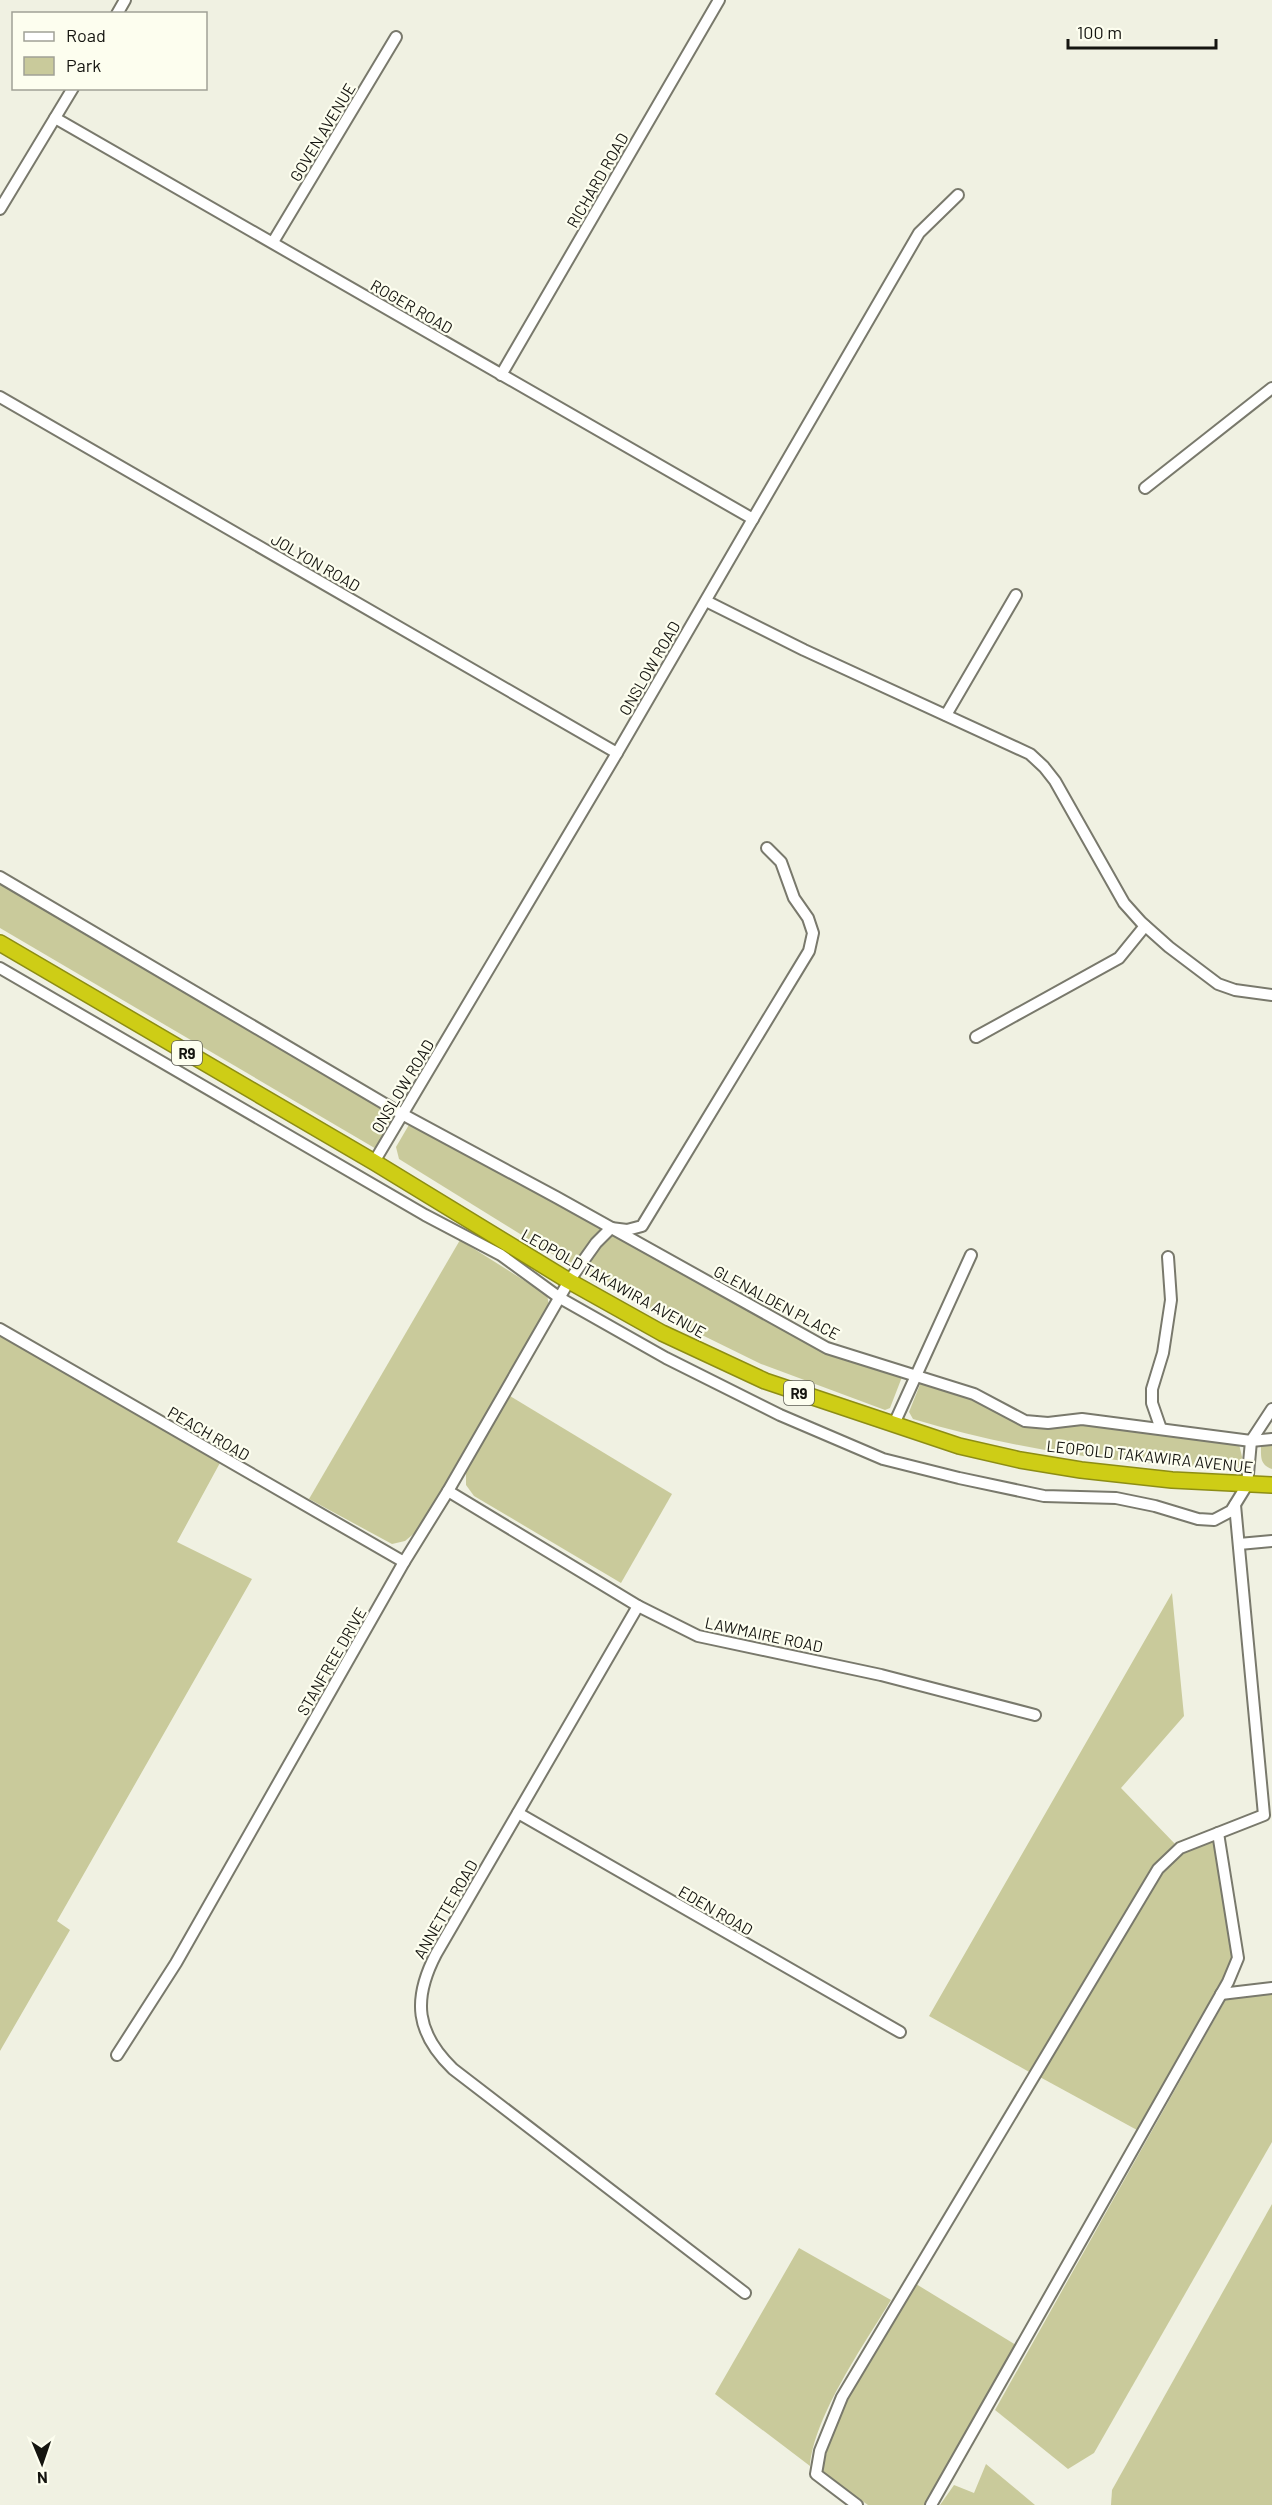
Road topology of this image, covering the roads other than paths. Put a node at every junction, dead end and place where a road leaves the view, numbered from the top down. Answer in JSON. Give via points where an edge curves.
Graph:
{"nodes":[{"id":1,"x":719,"y":0,"type":"edge"},
{"id":2,"x":396,"y":37,"type":"dead end"},
{"id":3,"x":72,"y":90,"type":"edge"},
{"id":4,"x":55,"y":118,"type":"junction"},
{"id":5,"x":958,"y":195,"type":"dead end"},
{"id":6,"x":0,"y":209,"type":"edge"},
{"id":7,"x":273,"y":242,"type":"junction"},
{"id":8,"x":501,"y":375,"type":"junction"},
{"id":9,"x":1272,"y":388,"type":"edge"},
{"id":10,"x":0,"y":397,"type":"edge"},
{"id":11,"x":1145,"y":488,"type":"dead end"},
{"id":12,"x":753,"y":519,"type":"junction"},
{"id":13,"x":1016,"y":595,"type":"dead end"},
{"id":14,"x":705,"y":601,"type":"junction"},
{"id":15,"x":946,"y":715,"type":"junction"},
{"id":16,"x":617,"y":753,"type":"junction"},
{"id":17,"x":766,"y":848,"type":"dead end"},
{"id":18,"x":0,"y":877,"type":"edge"},
{"id":19,"x":1145,"y":926,"type":"junction"},
{"id":20,"x":0,"y":943,"type":"edge"},
{"id":21,"x":0,"y":968,"type":"edge"},
{"id":22,"x":1272,"y":995,"type":"edge"},
{"id":23,"x":976,"y":1037,"type":"dead end"},
{"id":24,"x":232,"y":1079,"type":"junction"},
{"id":25,"x":207,"y":1087,"type":"junction"},
{"id":26,"x":402,"y":1114,"type":"junction"},
{"id":27,"x":374,"y":1162,"type":"junction"},
{"id":28,"x":403,"y":1180,"type":"junction"},
{"id":29,"x":392,"y":1196,"type":"junction"},
{"id":30,"x":435,"y":1200,"type":"junction"},
{"id":31,"x":425,"y":1215,"type":"junction"},
{"id":32,"x":611,"y":1228,"type":"junction"},
{"id":33,"x":971,"y":1255,"type":"dead end"},
{"id":34,"x":1168,"y":1257,"type":"dead end"},
{"id":35,"x":569,"y":1281,"type":"junction"},
{"id":36,"x":560,"y":1298,"type":"junction"},
{"id":37,"x":0,"y":1329,"type":"edge"},
{"id":38,"x":914,"y":1377,"type":"junction"},
{"id":39,"x":1272,"y":1409,"type":"edge"},
{"id":40,"x":894,"y":1424,"type":"junction"},
{"id":41,"x":1161,"y":1429,"type":"junction"},
{"id":42,"x":1272,"y":1439,"type":"edge"},
{"id":43,"x":1251,"y":1441,"type":"junction"},
{"id":44,"x":1247,"y":1485,"type":"junction"},
{"id":45,"x":1272,"y":1485,"type":"edge"},
{"id":46,"x":448,"y":1491,"type":"junction"},
{"id":47,"x":1235,"y":1505,"type":"junction"},
{"id":48,"x":1272,"y":1541,"type":"edge"},
{"id":49,"x":1239,"y":1544,"type":"junction"},
{"id":50,"x":404,"y":1562,"type":"junction"},
{"id":51,"x":638,"y":1606,"type":"junction"},
{"id":52,"x":1035,"y":1715,"type":"dead end"},
{"id":53,"x":518,"y":1813,"type":"junction"},
{"id":54,"x":1218,"y":1833,"type":"junction"},
{"id":55,"x":1272,"y":1988,"type":"edge"},
{"id":56,"x":1221,"y":1994,"type":"junction"},
{"id":57,"x":900,"y":2032,"type":"dead end"},
{"id":58,"x":117,"y":2055,"type":"dead end"},
{"id":59,"x":745,"y":2293,"type":"dead end"},
{"id":60,"x":857,"y":2505,"type":"edge"},
{"id":61,"x":931,"y":2505,"type":"edge"}],
"edges":[{"from":1,"to":8,"type":"street","name":"RICHARD ROAD"},
{"from":2,"to":7,"type":"street","name":"GOVEN AVENUE"},
{"from":3,"to":4,"type":"street"},
{"from":4,"to":6,"type":"street"},
{"from":4,"to":7,"type":"street","name":"ROGER ROAD"},
{"from":5,"to":12,"type":"street","name":"ONSLOW ROAD","via":[[920,233]]},
{"from":7,"to":8,"type":"street","name":"ROGER ROAD"},
{"from":8,"to":12,"type":"street","name":"ROGER ROAD"},
{"from":9,"to":11,"type":"street"},
{"from":10,"to":16,"type":"street","name":"JOLYON ROAD"},
{"from":12,"to":14,"type":"street","name":"ONSLOW ROAD"},
{"from":13,"to":15,"type":"street"},
{"from":14,"to":15,"type":"street"},
{"from":14,"to":16,"type":"street","name":"ONSLOW ROAD"},
{"from":15,"to":19,"type":"street","via":[[1030,754],[1044,766],[1124,903]]},
{"from":16,"to":26,"type":"street","name":"ONSLOW ROAD"},
{"from":17,"to":32,"type":"street","via":[[780,862],[794,898],[808,918],[813,933],[809,951],[642,1226],[627,1230]]},
{"from":18,"to":26,"type":"street","name":"GLENALDEN PLACE"},
{"from":19,"to":22,"type":"street","via":[[1218,984]]},
{"from":19,"to":23,"type":"street","via":[[1119,958]]},
{"from":20,"to":24,"type":"highway","number":"R9"},
{"from":21,"to":25,"type":"street"},
{"from":24,"to":25,"type":"street"},
{"from":24,"to":27,"type":"highway","number":"R9"},
{"from":25,"to":29,"type":"street"},
{"from":26,"to":27,"type":"street","name":"ONSLOW ROAD"},
{"from":26,"to":32,"type":"street","name":"GLENALDEN PLACE"},
{"from":27,"to":28,"type":"highway","name":"LEOPOLD TAKAWIRA AVENUE","number":"R9"},
{"from":28,"to":29,"type":"street"},
{"from":28,"to":30,"type":"highway","name":"LEOPOLD TAKAWIRA AVENUE","number":"R9"},
{"from":29,"to":31,"type":"street"},
{"from":30,"to":31,"type":"street"},
{"from":30,"to":35,"type":"highway","name":"LEOPOLD TAKAWIRA AVENUE","number":"R9"},
{"from":31,"to":36,"type":"street","via":[[501,1256]]},
{"from":32,"to":35,"type":"street","name":"STANFREE DRIVE"},
{"from":32,"to":38,"type":"street","name":"GLENALDEN PLACE","via":[[827,1348]]},
{"from":33,"to":38,"type":"street"},
{"from":34,"to":41,"type":"street","via":[[1171,1300],[1163,1353],[1152,1389],[1152,1403]]},
{"from":35,"to":36,"type":"street","name":"STANFREE DRIVE"},
{"from":35,"to":40,"type":"highway","name":"LEOPOLD TAKAWIRA AVENUE","number":"R9","via":[[662,1333],[765,1381]]},
{"from":36,"to":46,"type":"street","name":"STANFREE DRIVE"},
{"from":36,"to":47,"type":"street","via":[[666,1358],[780,1415],[883,1459],[1044,1496],[1116,1498],[1198,1519],[1221,1518]]},
{"from":37,"to":50,"type":"street","name":"PEACH ROAD"},
{"from":38,"to":40,"type":"street"},
{"from":38,"to":41,"type":"street","name":"GLENALDEN PLACE","via":[[974,1394],[1025,1421],[1048,1424],[1082,1419]]},
{"from":39,"to":43,"type":"street"},
{"from":40,"to":44,"type":"highway","name":"LEOPOLD TAKAWIRA AVENUE","number":"R9","via":[[959,1446],[1020,1460],[1081,1470]]},
{"from":41,"to":43,"type":"street","name":"GLENALDEN PLACE"},
{"from":42,"to":43,"type":"street","name":"GLENALDEN PLACE"},
{"from":43,"to":44,"type":"street"},
{"from":44,"to":45,"type":"highway","name":"LEOPOLD TAKAWIRA AVENUE","number":"R9"},
{"from":44,"to":47,"type":"street"},
{"from":46,"to":50,"type":"street","name":"STANFREE DRIVE"},
{"from":46,"to":51,"type":"street","name":"LAWMAIRE ROAD"},
{"from":47,"to":49,"type":"street"},
{"from":48,"to":49,"type":"street"},
{"from":49,"to":54,"type":"street","via":[[1264,1815]]},
{"from":50,"to":58,"type":"street","name":"STANFREE DRIVE","via":[[176,1963]]},
{"from":51,"to":52,"type":"street","name":"LAWMAIRE ROAD","via":[[682,1630],[714,1641],[824,1662]]},
{"from":51,"to":53,"type":"street","name":"ANNETTE ROAD"},
{"from":53,"to":57,"type":"street","name":"EDEN ROAD"},
{"from":53,"to":59,"type":"street","name":"ANNETTE ROAD","via":[[427,1972],[421,1994],[427,2037],[453,2069]]},
{"from":54,"to":56,"type":"street","via":[[1238,1958]]},
{"from":54,"to":60,"type":"street","via":[[1180,1848],[1158,1869],[842,2397],[820,2451],[816,2474]]},
{"from":55,"to":56,"type":"street"},
{"from":56,"to":61,"type":"street"}]}
